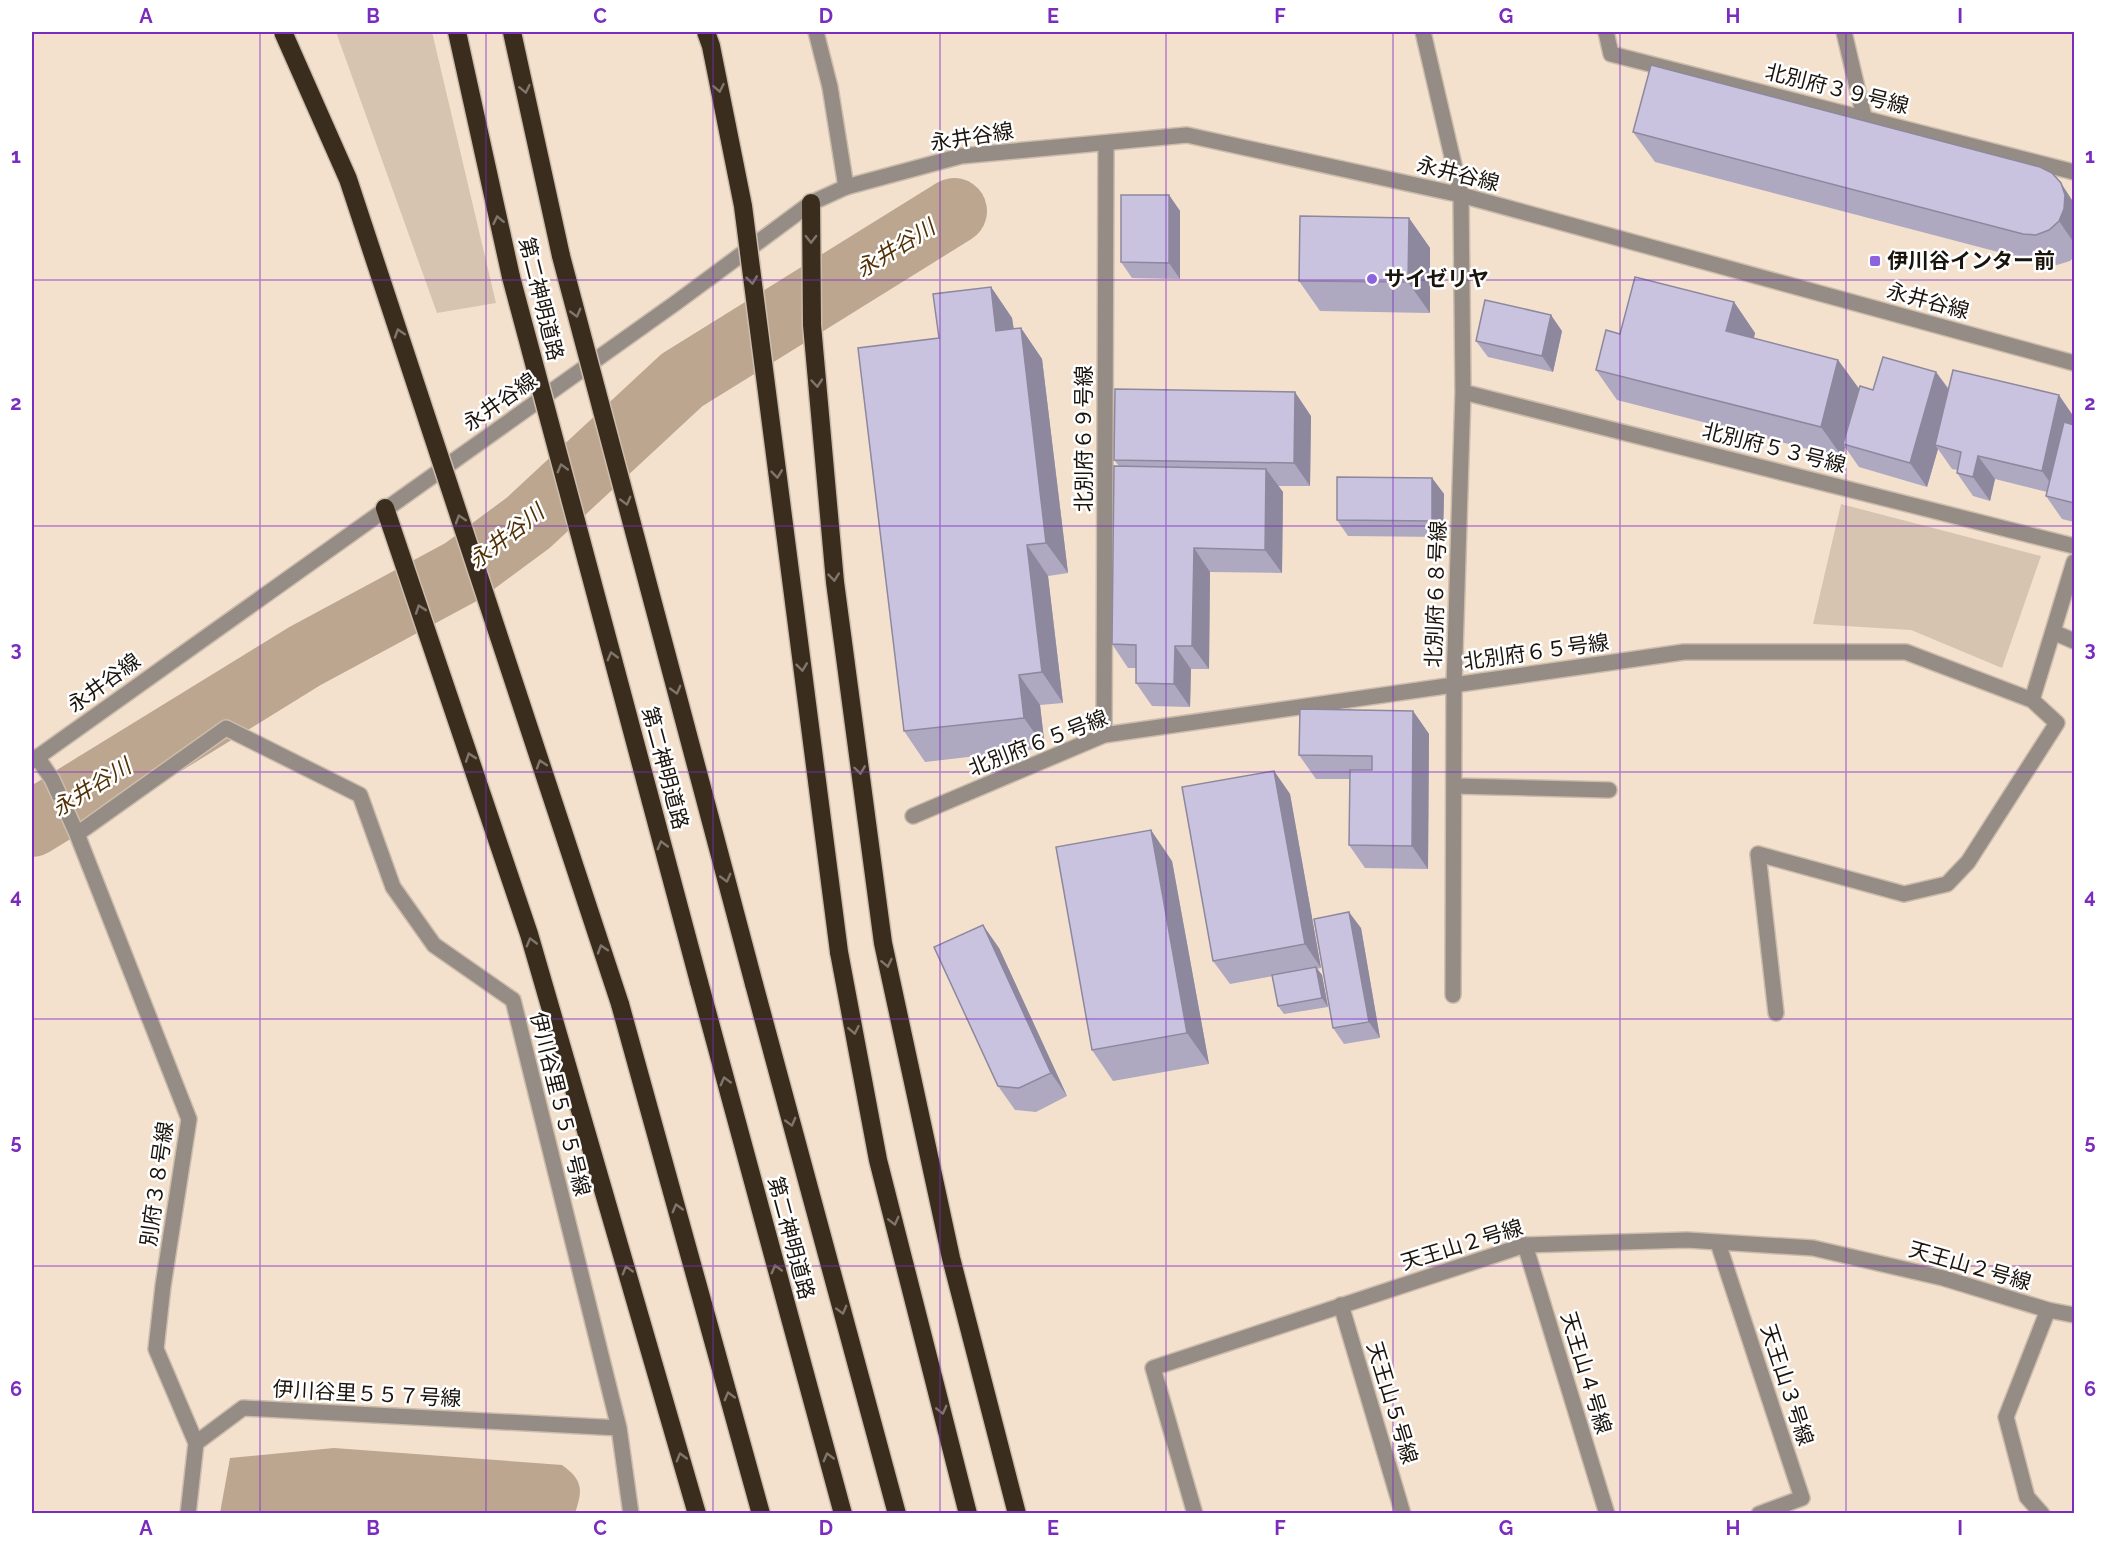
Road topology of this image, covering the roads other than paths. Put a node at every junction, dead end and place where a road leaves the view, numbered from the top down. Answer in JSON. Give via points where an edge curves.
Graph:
{"nodes":[{"id":1,"x":283,"y":32,"type":"edge"},
{"id":2,"x":457,"y":32,"type":"edge"},
{"id":3,"x":512,"y":32,"type":"edge"},
{"id":4,"x":705,"y":32,"type":"edge"},
{"id":5,"x":816,"y":32,"type":"edge"},
{"id":6,"x":1423,"y":32,"type":"edge"},
{"id":7,"x":1606,"y":32,"type":"edge"},
{"id":8,"x":1844,"y":32,"type":"edge"},
{"id":9,"x":1864,"y":117,"type":"junction"},
{"id":10,"x":1106,"y":144,"type":"junction"},
{"id":11,"x":2074,"y":172,"type":"edge"},
{"id":12,"x":846,"y":187,"type":"junction"},
{"id":13,"x":1461,"y":195,"type":"junction"},
{"id":14,"x":811,"y":203,"type":"junction"},
{"id":15,"x":2074,"y":363,"type":"edge"},
{"id":16,"x":1463,"y":392,"type":"junction"},
{"id":17,"x":386,"y":508,"type":"junction"},
{"id":18,"x":2074,"y":546,"type":"edge"},
{"id":19,"x":2074,"y":562,"type":"edge"},
{"id":20,"x":2053,"y":632,"type":"junction"},
{"id":21,"x":2074,"y":641,"type":"edge"},
{"id":22,"x":1454,"y":685,"type":"junction"},
{"id":23,"x":2032,"y":700,"type":"junction"},
{"id":24,"x":1104,"y":735,"type":"junction"},
{"id":25,"x":34,"y":759,"type":"edge"},
{"id":26,"x":1454,"y":786,"type":"junction"},
{"id":27,"x":1609,"y":790,"type":"dead end"},
{"id":28,"x":913,"y":816,"type":"dead end"},
{"id":29,"x":77,"y":834,"type":"junction"},
{"id":30,"x":1453,"y":994,"type":"dead end"},
{"id":31,"x":1776,"y":1013,"type":"dead end"},
{"id":32,"x":1718,"y":1243,"type":"junction"},
{"id":33,"x":1525,"y":1245,"type":"junction"},
{"id":34,"x":1341,"y":1305,"type":"junction"},
{"id":35,"x":2048,"y":1310,"type":"junction"},
{"id":36,"x":2074,"y":1315,"type":"edge"},
{"id":37,"x":619,"y":1428,"type":"junction"},
{"id":38,"x":196,"y":1443,"type":"junction"},
{"id":39,"x":188,"y":1514,"type":"edge"},
{"id":40,"x":631,"y":1514,"type":"edge"},
{"id":41,"x":697,"y":1514,"type":"edge"},
{"id":42,"x":760,"y":1514,"type":"edge"},
{"id":43,"x":843,"y":1514,"type":"edge"},
{"id":44,"x":897,"y":1514,"type":"edge"},
{"id":45,"x":968,"y":1514,"type":"edge"},
{"id":46,"x":1017,"y":1514,"type":"edge"},
{"id":47,"x":1195,"y":1514,"type":"edge"},
{"id":48,"x":1403,"y":1514,"type":"edge"},
{"id":49,"x":1607,"y":1514,"type":"edge"},
{"id":50,"x":1759,"y":1514,"type":"edge"},
{"id":51,"x":2042,"y":1514,"type":"edge"}],
"edges":[{"from":42,"to":1,"type":"highway","one_way":true,"bridge":true,"via":[[620,1004],[348,179]]},
{"from":43,"to":2,"type":"highway","name":"第二神明道路","one_way":true,"bridge":true,"via":[[511,277]]},
{"from":3,"to":44,"type":"highway","name":"第二神明道路","one_way":true,"bridge":true,"via":[[561,256]]},
{"from":4,"to":45,"type":"highway","one_way":true,"bridge":true,"via":[[743,206],[839,952],[878,1160]]},
{"from":5,"to":12,"type":"street","via":[[830,87]]},
{"from":6,"to":13,"type":"street","name":"北別府６８号線"},
{"from":7,"to":9,"type":"street","name":"北別府３９号線","via":[[1611,54]]},
{"from":8,"to":9,"type":"street"},
{"from":9,"to":11,"type":"street","name":"北別府３９号線"},
{"from":10,"to":12,"type":"street","name":"永井谷線","via":[[961,156]]},
{"from":10,"to":13,"type":"street","name":"永井谷線","via":[[1187,135]]},
{"from":10,"to":24,"type":"street","name":"北別府６９号線"},
{"from":12,"to":14,"type":"street","name":"永井谷線"},
{"from":13,"to":15,"type":"street","name":"永井谷線"},
{"from":13,"to":16,"type":"street","name":"北別府６８号線"},
{"from":14,"to":17,"type":"street","name":"永井谷線"},
{"from":14,"to":46,"type":"highway","one_way":true,"via":[[812,325],[835,582],[883,943],[951,1258]]},
{"from":16,"to":18,"type":"street","name":"北別府５３号線"},
{"from":16,"to":22,"type":"street","name":"北別府６８号線"},
{"from":17,"to":25,"type":"street","name":"永井谷線"},
{"from":41,"to":17,"type":"highway","one_way":true,"via":[[529,933]]},
{"from":19,"to":20,"type":"street"},
{"from":20,"to":21,"type":"street"},
{"from":20,"to":23,"type":"street"},
{"from":22,"to":23,"type":"street","name":"北別府６５号線","via":[[1684,652],[1905,652]]},
{"from":22,"to":24,"type":"street","name":"北別府６５号線"},
{"from":22,"to":26,"type":"street","name":"北別府６８号線"},
{"from":23,"to":31,"type":"street","via":[[2057,723],[1968,862],[1947,885],[1904,894],[1758,854]]},
{"from":24,"to":28,"type":"street","name":"北別府６５号線"},
{"from":25,"to":29,"type":"street","via":[[52,779]]},
{"from":26,"to":27,"type":"street"},
{"from":26,"to":30,"type":"street","name":"北別府６８号線"},
{"from":29,"to":37,"type":"street","name":"伊川谷里５５５号線","via":[[226,728],[360,795],[393,887],[434,945],[513,1000]]},
{"from":29,"to":38,"type":"street","name":"別府３８号線","via":[[189,1119],[156,1349]]},
{"from":32,"to":33,"type":"street","name":"天王山２号線","via":[[1687,1240]]},
{"from":32,"to":35,"type":"street","name":"天王山２号線","via":[[1813,1248],[1943,1278]]},
{"from":32,"to":50,"type":"street","name":"天王山３号線","via":[[1802,1498]]},
{"from":33,"to":34,"type":"street","name":"天王山２号線"},
{"from":33,"to":49,"type":"street","name":"天王山４号線"},
{"from":34,"to":47,"type":"street","name":"天王山２号線","via":[[1153,1368]]},
{"from":34,"to":48,"type":"street","name":"天王山５号線"},
{"from":35,"to":36,"type":"street","name":"天王山２号線"},
{"from":35,"to":51,"type":"street","via":[[2006,1417],[2027,1497]]},
{"from":37,"to":38,"type":"street","name":"伊川谷里５５７号線","via":[[243,1408]]},
{"from":37,"to":40,"type":"street"},
{"from":38,"to":39,"type":"street"}]}
